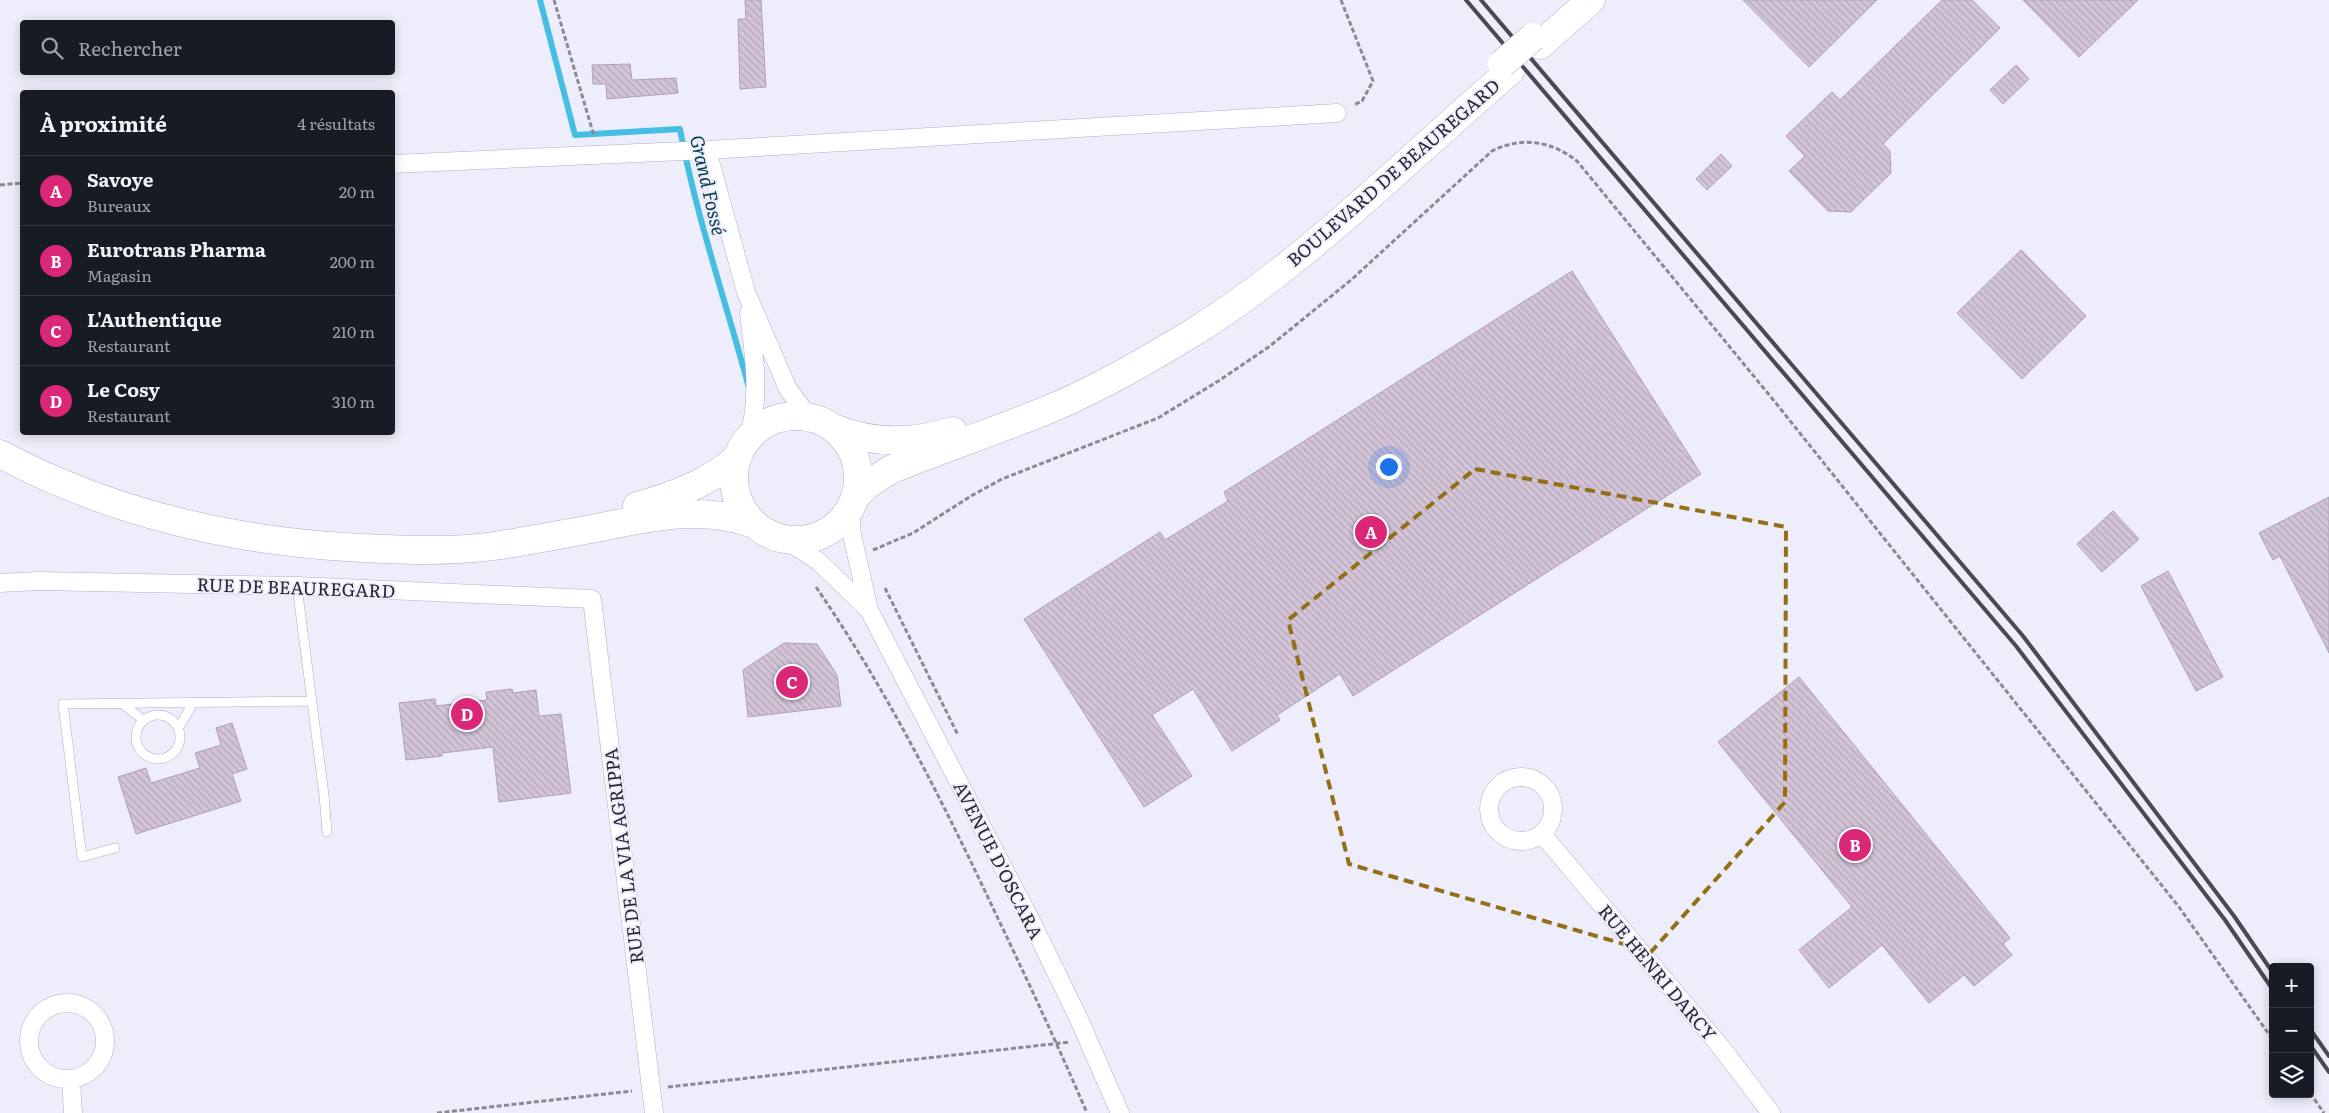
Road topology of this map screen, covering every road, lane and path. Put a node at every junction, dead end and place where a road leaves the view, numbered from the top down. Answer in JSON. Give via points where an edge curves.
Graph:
{"nodes":[{"id":1,"x":554,"y":0,"type":"edge"},
{"id":2,"x":1341,"y":0,"type":"edge"},
{"id":3,"x":1575,"y":0,"type":"edge"},
{"id":4,"x":1591,"y":0,"type":"edge"},
{"id":5,"x":1536,"y":41,"type":"junction"},
{"id":6,"x":1337,"y":112,"type":"joint"},
{"id":7,"x":595,"y":139,"type":"dead end"},
{"id":8,"x":707,"y":150,"type":"junction"},
{"id":9,"x":395,"y":164,"type":"edge"},
{"id":10,"x":20,"y":183,"type":"edge"},
{"id":11,"x":0,"y":185,"type":"edge"},
{"id":12,"x":746,"y":292,"type":"junction"},
{"id":13,"x":1183,"y":332,"type":"junction"},
{"id":14,"x":824,"y":424,"type":"junction"},
{"id":15,"x":0,"y":440,"type":"edge"},
{"id":16,"x":743,"y":448,"type":"junction"},
{"id":17,"x":0,"y":454,"type":"edge"},
{"id":18,"x":853,"y":503,"type":"junction"},
{"id":19,"x":754,"y":524,"type":"junction"},
{"id":20,"x":784,"y":539,"type":"junction"},
{"id":21,"x":856,"y":557,"type":"junction"},
{"id":22,"x":826,"y":569,"type":"junction"},
{"id":23,"x":0,"y":583,"type":"edge"},
{"id":24,"x":297,"y":586,"type":"junction"},
{"id":25,"x":592,"y":599,"type":"joint"},
{"id":26,"x":869,"y":610,"type":"junction"},
{"id":27,"x":312,"y":701,"type":"junction"},
{"id":28,"x":193,"y":703,"type":"junction"},
{"id":29,"x":123,"y":704,"type":"junction"},
{"id":30,"x":143,"y":720,"type":"junction"},
{"id":31,"x":179,"y":728,"type":"junction"},
{"id":32,"x":327,"y":832,"type":"dead end"},
{"id":33,"x":1542,"y":834,"type":"dead end"},
{"id":34,"x":115,"y":848,"type":"dead end"},
{"id":35,"x":2269,"y":1034,"type":"edge"},
{"id":36,"x":1088,"y":1040,"type":"junction"},
{"id":37,"x":1058,"y":1044,"type":"junction"},
{"id":38,"x":71,"y":1080,"type":"junction"},
{"id":39,"x":651,"y":1089,"type":"junction"},
{"id":40,"x":2314,"y":1098,"type":"edge"},
{"id":41,"x":73,"y":1113,"type":"edge"},
{"id":42,"x":437,"y":1113,"type":"edge"},
{"id":43,"x":654,"y":1113,"type":"edge"},
{"id":44,"x":1087,"y":1113,"type":"edge"},
{"id":45,"x":1120,"y":1113,"type":"edge"},
{"id":46,"x":1770,"y":1113,"type":"edge"},
{"id":47,"x":2324,"y":1113,"type":"edge"}],
"edges":[{"from":1,"to":7,"type":"path"},
{"from":2,"to":6,"type":"path","via":[[1373,81],[1362,101]]},
{"from":3,"to":5,"type":"main road","name":"BOULEVARD DE BEAUREGARD"},
{"from":4,"to":5,"type":"main road","name":"BOULEVARD DE BEAUREGARD"},
{"from":5,"to":13,"type":"main road","name":"BOULEVARD DE BEAUREGARD","bridge":true},
{"from":6,"to":8,"type":"street"},
{"from":8,"to":9,"type":"street"},
{"from":8,"to":12,"type":"street"},
{"from":10,"to":11,"type":"path"},
{"from":12,"to":14,"type":"street","via":[[794,398]]},
{"from":12,"to":16,"type":"street","via":[[756,381],[754,413]]},
{"from":13,"to":14,"type":"main road","via":[[1083,380],[1003,414],[950,432],[882,441],[850,435]]},
{"from":13,"to":18,"type":"main road","via":[[1093,389],[1043,412],[890,470],[867,485]]},
{"from":14,"to":16,"type":"main road","via":[[789,416],[774,420],[762,426]]},
{"from":14,"to":18,"type":"main road","via":[[847,441],[854,454],[859,482]]},
{"from":15,"to":16,"type":"main road","via":[[75,477],[192,514],[266,527],[397,538],[509,532],[627,508],[694,487],[715,476]]},
{"from":16,"to":19,"type":"main road","via":[[734,470],[735,491],[743,511]]},
{"from":17,"to":19,"type":"main road","via":[[54,481],[115,505],[183,524],[294,543],[412,550],[492,546],[677,514],[729,516]]},
{"from":18,"to":20,"type":"main road","via":[[835,528],[823,535],[810,539]]},
{"from":18,"to":21,"type":"street","name":"AVENUE D'OSCARA","via":[[852,536]]},
{"from":19,"to":20,"type":"main road","via":[[770,535]]},
{"from":20,"to":22,"type":"street","name":"AVENUE D'OSCARA","via":[[809,553]]},
{"from":21,"to":26,"type":"street","name":"AVENUE D'OSCARA"},
{"from":21,"to":35,"type":"path","via":[[913,533],[1002,479],[1158,418],[1270,346],[1351,280],[1492,151],[1515,142],[1549,144],[1577,162],[1776,402],[2179,907]]},
{"from":22,"to":26,"type":"street","name":"AVENUE D'OSCARA"},
{"from":22,"to":37,"type":"path","via":[[809,577],[842,624],[939,794]]},
{"from":23,"to":24,"type":"street","name":"RUE DE BEAUREGARD"},
{"from":24,"to":25,"type":"street","name":"RUE DE BEAUREGARD"},
{"from":24,"to":27,"type":"lane"},
{"from":25,"to":39,"type":"street","name":"RUE DE LA VIA AGRIPPA"},
{"from":26,"to":36,"type":"street","name":"AVENUE D'OSCARA","via":[[1031,921]]},
{"from":27,"to":28,"type":"lane"},
{"from":27,"to":32,"type":"lane"},
{"from":28,"to":29,"type":"lane"},
{"from":28,"to":31,"type":"lane"},
{"from":29,"to":30,"type":"lane"},
{"from":29,"to":34,"type":"lane","via":[[63,704],[82,857]]},
{"from":30,"to":31,"type":"lane","via":[[163,715],[170,717]]},
{"from":30,"to":31,"type":"lane","via":[[136,734],[139,748],[144,754],[158,759],[177,749],[181,735]]},
{"from":33,"to":46,"type":"street","name":"RUE HENRI DARCY","via":[[1720,1046]]},
{"from":36,"to":37,"type":"path"},
{"from":36,"to":45,"type":"street","name":"AVENUE D'OSCARA"},
{"from":37,"to":39,"type":"path"},
{"from":37,"to":44,"type":"path"},
{"from":38,"to":38,"type":"street","via":[[82,1077],[95,1067],[105,1042],[100,1022],[93,1013],[84,1007],[62,1003],[39,1016],[28,1040],[34,1061],[41,1070],[50,1076]]},
{"from":38,"to":41,"type":"street"},
{"from":39,"to":42,"type":"path"},
{"from":39,"to":43,"type":"street","name":"RUE DE LA VIA AGRIPPA"},
{"from":40,"to":47,"type":"path"}]}
